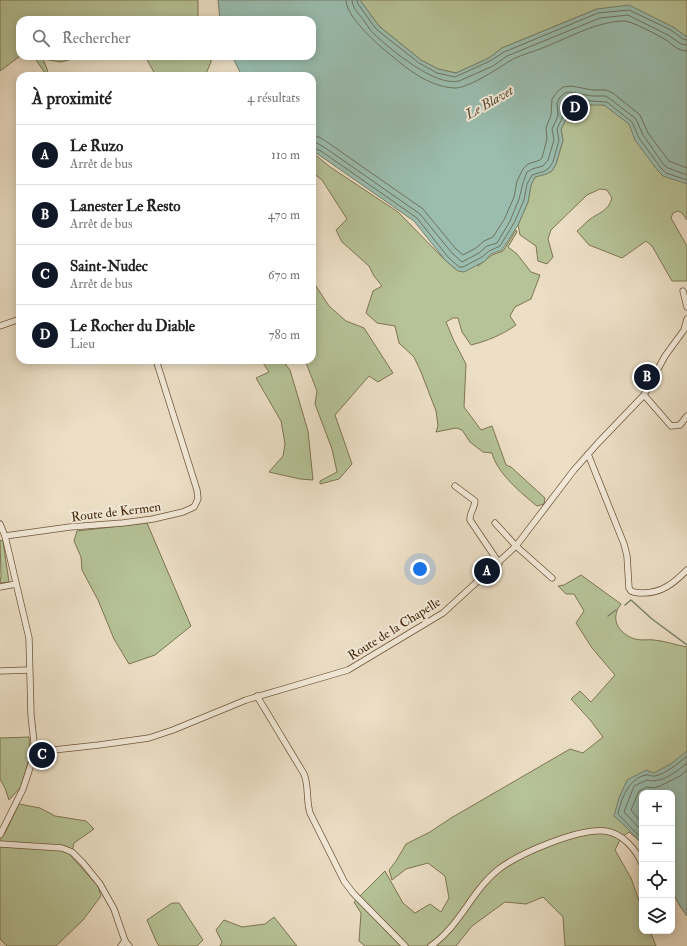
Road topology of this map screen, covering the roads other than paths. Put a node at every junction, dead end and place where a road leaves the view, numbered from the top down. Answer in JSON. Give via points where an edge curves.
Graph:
{"nodes":[{"id":1,"x":683,"y":291,"type":"dead end"},
{"id":2,"x":687,"y":307,"type":"edge"},
{"id":3,"x":687,"y":319,"type":"edge"},
{"id":4,"x":16,"y":320,"type":"edge"},
{"id":5,"x":0,"y":326,"type":"edge"},
{"id":6,"x":158,"y":364,"type":"edge"},
{"id":7,"x":644,"y":395,"type":"junction"},
{"id":8,"x":687,"y":416,"type":"edge"},
{"id":9,"x":588,"y":454,"type":"junction"},
{"id":10,"x":455,"y":486,"type":"dead end"},
{"id":11,"x":495,"y":523,"type":"dead end"},
{"id":12,"x":0,"y":524,"type":"edge"},
{"id":13,"x":5,"y":536,"type":"junction"},
{"id":14,"x":516,"y":546,"type":"junction"},
{"id":15,"x":499,"y":563,"type":"junction"},
{"id":16,"x":687,"y":570,"type":"edge"},
{"id":17,"x":552,"y":578,"type":"dead end"},
{"id":18,"x":16,"y":584,"type":"junction"},
{"id":19,"x":0,"y":587,"type":"edge"},
{"id":20,"x":29,"y":670,"type":"junction"},
{"id":21,"x":0,"y":671,"type":"edge"},
{"id":22,"x":257,"y":696,"type":"junction"},
{"id":23,"x":35,"y":752,"type":"junction"},
{"id":24,"x":0,"y":836,"type":"edge"},
{"id":25,"x":0,"y":844,"type":"edge"},
{"id":26,"x":641,"y":862,"type":"edge"},
{"id":27,"x":127,"y":944,"type":"edge"},
{"id":28,"x":121,"y":946,"type":"edge"},
{"id":29,"x":405,"y":946,"type":"edge"},
{"id":30,"x":431,"y":946,"type":"edge"}],
"edges":[{"from":1,"to":2,"type":"street"},
{"from":3,"to":7,"type":"street","name":"Route de la Chapelle","via":[[684,330],[664,356]]},
{"from":4,"to":5,"type":"street"},
{"from":6,"to":13,"type":"street","name":"Route de Kermen","via":[[197,490],[198,499],[194,507],[153,519]]},
{"from":7,"to":8,"type":"street","via":[[671,426],[680,425]]},
{"from":7,"to":9,"type":"street","name":"Route de la Chapelle"},
{"from":9,"to":14,"type":"street","name":"Route de la Chapelle"},
{"from":9,"to":16,"type":"street","via":[[624,544],[631,591],[647,593],[664,589]]},
{"from":10,"to":15,"type":"street","via":[[475,501],[470,520]]},
{"from":11,"to":14,"type":"street"},
{"from":12,"to":13,"type":"street"},
{"from":13,"to":18,"type":"street"},
{"from":14,"to":15,"type":"street","name":"Route de la Chapelle"},
{"from":14,"to":17,"type":"street"},
{"from":15,"to":22,"type":"street","name":"Route de la Chapelle","via":[[443,613],[348,670]]},
{"from":18,"to":19,"type":"street"},
{"from":18,"to":20,"type":"street","via":[[30,638]]},
{"from":20,"to":21,"type":"street"},
{"from":20,"to":23,"type":"street"},
{"from":22,"to":23,"type":"street","name":"Route de la Chapelle","via":[[149,738]]},
{"from":22,"to":29,"type":"street","via":[[304,774],[310,812],[344,881],[356,897]]},
{"from":23,"to":24,"type":"street","via":[[23,789]]},
{"from":25,"to":27,"type":"street","via":[[62,848],[72,852],[100,884],[114,909]]},
{"from":26,"to":30,"type":"street","via":[[628,844],[614,834],[604,831],[587,832],[543,845],[500,868],[486,880],[453,926]]},
{"from":27,"to":28,"type":"street"}]}
